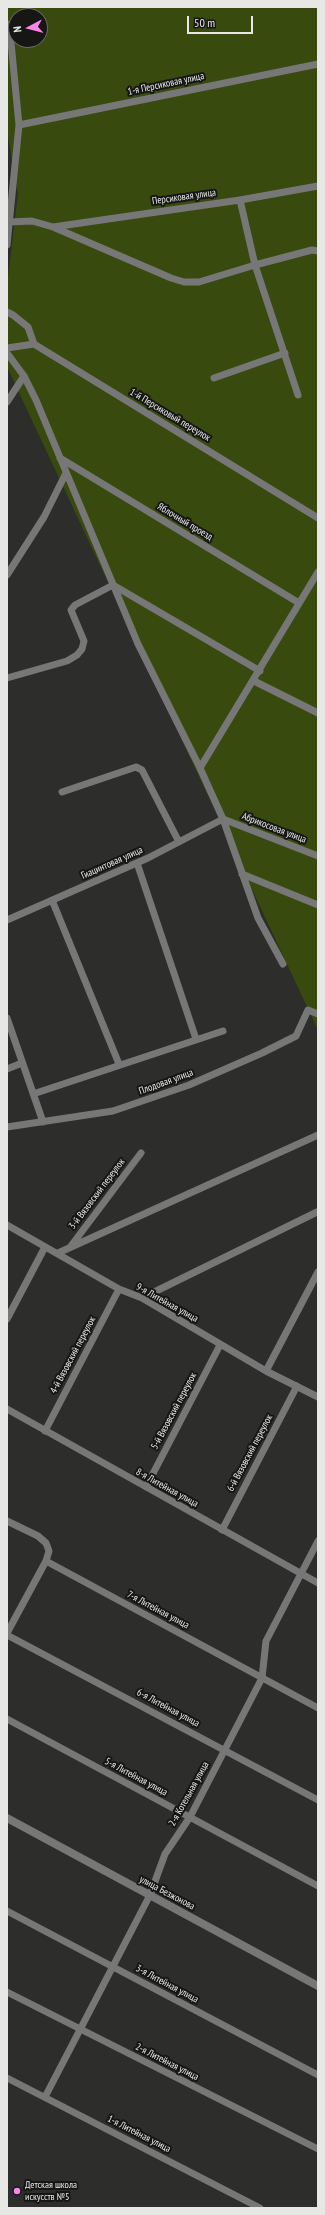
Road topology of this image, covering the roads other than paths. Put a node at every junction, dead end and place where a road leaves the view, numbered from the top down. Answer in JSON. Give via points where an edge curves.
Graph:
{"nodes":[{"id":1,"x":7,"y":24,"type":"edge"},
{"id":2,"x":318,"y":64,"type":"edge"},
{"id":3,"x":19,"y":124,"type":"junction"},
{"id":4,"x":318,"y":186,"type":"edge"},
{"id":5,"x":240,"y":200,"type":"junction"},
{"id":6,"x":10,"y":222,"type":"junction"},
{"id":7,"x":53,"y":227,"type":"junction"},
{"id":8,"x":7,"y":245,"type":"edge"},
{"id":9,"x":318,"y":251,"type":"edge"},
{"id":10,"x":255,"y":265,"type":"junction"},
{"id":11,"x":7,"y":312,"type":"edge"},
{"id":12,"x":34,"y":344,"type":"junction"},
{"id":13,"x":7,"y":348,"type":"edge"},
{"id":14,"x":7,"y":352,"type":"edge"},
{"id":15,"x":285,"y":353,"type":"junction"},
{"id":16,"x":24,"y":376,"type":"junction"},
{"id":17,"x":214,"y":378,"type":"dead end"},
{"id":18,"x":298,"y":395,"type":"dead end"},
{"id":19,"x":7,"y":402,"type":"edge"},
{"id":20,"x":60,"y":458,"type":"junction"},
{"id":21,"x":66,"y":473,"type":"junction"},
{"id":22,"x":318,"y":518,"type":"edge"},
{"id":23,"x":318,"y":572,"type":"edge"},
{"id":24,"x":7,"y":575,"type":"edge"},
{"id":25,"x":315,"y":583,"type":"edge"},
{"id":26,"x":113,"y":586,"type":"junction"},
{"id":27,"x":299,"y":604,"type":"junction"},
{"id":28,"x":260,"y":671,"type":"junction"},
{"id":29,"x":7,"y":678,"type":"edge"},
{"id":30,"x":254,"y":681,"type":"junction"},
{"id":31,"x":318,"y":713,"type":"edge"},
{"id":32,"x":200,"y":768,"type":"junction"},
{"id":33,"x":62,"y":792,"type":"dead end"},
{"id":34,"x":223,"y":819,"type":"junction"},
{"id":35,"x":179,"y":842,"type":"junction"},
{"id":36,"x":318,"y":856,"type":"edge"},
{"id":37,"x":137,"y":863,"type":"junction"},
{"id":38,"x":242,"y":874,"type":"junction"},
{"id":39,"x":52,"y":900,"type":"junction"},
{"id":40,"x":318,"y":905,"type":"edge"},
{"id":41,"x":7,"y":920,"type":"edge"},
{"id":42,"x":283,"y":964,"type":"dead end"},
{"id":43,"x":318,"y":1014,"type":"edge"},
{"id":44,"x":7,"y":1018,"type":"edge"},
{"id":45,"x":223,"y":1031,"type":"dead end"},
{"id":46,"x":196,"y":1039,"type":"junction"},
{"id":47,"x":22,"y":1063,"type":"junction"},
{"id":48,"x":119,"y":1064,"type":"junction"},
{"id":49,"x":7,"y":1069,"type":"edge"},
{"id":50,"x":33,"y":1094,"type":"junction"},
{"id":51,"x":43,"y":1122,"type":"junction"},
{"id":52,"x":7,"y":1127,"type":"edge"},
{"id":53,"x":318,"y":1135,"type":"edge"},
{"id":54,"x":141,"y":1153,"type":"dead end"},
{"id":55,"x":317,"y":1212,"type":"edge"},
{"id":56,"x":7,"y":1225,"type":"edge"},
{"id":57,"x":45,"y":1247,"type":"junction"},
{"id":58,"x":70,"y":1248,"type":"junction"},
{"id":59,"x":58,"y":1253,"type":"junction"},
{"id":60,"x":318,"y":1272,"type":"edge"},
{"id":61,"x":119,"y":1289,"type":"junction"},
{"id":62,"x":142,"y":1298,"type":"junction"},
{"id":63,"x":7,"y":1319,"type":"edge"},
{"id":64,"x":220,"y":1345,"type":"junction"},
{"id":65,"x":266,"y":1371,"type":"junction"},
{"id":66,"x":297,"y":1386,"type":"junction"},
{"id":67,"x":318,"y":1397,"type":"edge"},
{"id":68,"x":7,"y":1409,"type":"edge"},
{"id":69,"x":45,"y":1431,"type":"junction"},
{"id":70,"x":146,"y":1487,"type":"junction"},
{"id":71,"x":7,"y":1521,"type":"edge"},
{"id":72,"x":222,"y":1530,"type":"junction"},
{"id":73,"x":318,"y":1541,"type":"edge"},
{"id":74,"x":46,"y":1561,"type":"junction"},
{"id":75,"x":301,"y":1574,"type":"junction"},
{"id":76,"x":318,"y":1583,"type":"edge"},
{"id":77,"x":7,"y":1634,"type":"edge"},
{"id":78,"x":262,"y":1678,"type":"junction"},
{"id":79,"x":318,"y":1708,"type":"edge"},
{"id":80,"x":7,"y":1719,"type":"edge"},
{"id":81,"x":224,"y":1749,"type":"junction"},
{"id":82,"x":318,"y":1800,"type":"edge"},
{"id":83,"x":190,"y":1817,"type":"junction"},
{"id":84,"x":7,"y":1818,"type":"edge"},
{"id":85,"x":318,"y":1886,"type":"edge"},
{"id":86,"x":150,"y":1895,"type":"junction"},
{"id":87,"x":7,"y":1911,"type":"edge"},
{"id":88,"x":113,"y":1967,"type":"junction"},
{"id":89,"x":318,"y":1986,"type":"edge"},
{"id":90,"x":7,"y":1992,"type":"edge"},
{"id":91,"x":80,"y":2030,"type":"junction"},
{"id":92,"x":318,"y":2075,"type":"edge"},
{"id":93,"x":7,"y":2078,"type":"edge"},
{"id":94,"x":45,"y":2096,"type":"junction"},
{"id":95,"x":318,"y":2150,"type":"edge"},
{"id":96,"x":260,"y":2208,"type":"edge"}],
"edges":[{"from":1,"to":3,"type":"street","via":[[10,32]]},
{"from":2,"to":3,"type":"street","name":"1-я Персиковая улица"},
{"from":3,"to":6,"type":"street"},
{"from":4,"to":5,"type":"street","name":"Персиковая улица"},
{"from":5,"to":7,"type":"street","name":"Персиковая улица"},
{"from":5,"to":10,"type":"street"},
{"from":6,"to":7,"type":"street","via":[[32,221]]},
{"from":6,"to":8,"type":"street"},
{"from":7,"to":10,"type":"street","via":[[184,282],[199,282]]},
{"from":9,"to":10,"type":"street","via":[[312,250]]},
{"from":10,"to":15,"type":"street"},
{"from":11,"to":12,"type":"street","via":[[28,328]]},
{"from":12,"to":13,"type":"street"},
{"from":12,"to":22,"type":"street","name":"1-й Персиковый переулок"},
{"from":14,"to":16,"type":"street"},
{"from":15,"to":17,"type":"street"},
{"from":15,"to":18,"type":"street"},
{"from":16,"to":19,"type":"street"},
{"from":16,"to":20,"type":"street"},
{"from":20,"to":21,"type":"street"},
{"from":20,"to":27,"type":"street","name":"Яблочный проезд"},
{"from":21,"to":24,"type":"street","via":[[44,517]]},
{"from":21,"to":26,"type":"street"},
{"from":23,"to":25,"type":"street"},
{"from":25,"to":27,"type":"street"},
{"from":26,"to":28,"type":"street"},
{"from":26,"to":29,"type":"street","via":[[75,605],[71,610],[84,641],[77,655],[67,661]]},
{"from":26,"to":32,"type":"street","via":[[138,644]]},
{"from":27,"to":28,"type":"street"},
{"from":28,"to":30,"type":"street"},
{"from":30,"to":31,"type":"street"},
{"from":30,"to":32,"type":"street"},
{"from":32,"to":34,"type":"street"},
{"from":33,"to":35,"type":"street","via":[[136,767],[142,770]]},
{"from":34,"to":35,"type":"street","name":"Гиацинтовая улица"},
{"from":34,"to":36,"type":"street","name":"Абрикосовая улица"},
{"from":34,"to":38,"type":"street"},
{"from":35,"to":37,"type":"street","name":"Гиацинтовая улица"},
{"from":37,"to":39,"type":"street","name":"Гиацинтовая улица"},
{"from":37,"to":46,"type":"street"},
{"from":38,"to":40,"type":"street"},
{"from":38,"to":42,"type":"street","via":[[258,918]]},
{"from":39,"to":41,"type":"street","name":"Гиацинтовая улица"},
{"from":39,"to":48,"type":"street"},
{"from":43,"to":51,"type":"street","name":"Плодовая улица","via":[[308,1010],[296,1036],[196,1082],[113,1112]]},
{"from":44,"to":47,"type":"street"},
{"from":45,"to":46,"type":"street"},
{"from":46,"to":48,"type":"street"},
{"from":47,"to":49,"type":"street"},
{"from":47,"to":50,"type":"street"},
{"from":48,"to":50,"type":"street"},
{"from":50,"to":51,"type":"street"},
{"from":51,"to":52,"type":"street","name":"Плодовая улица"},
{"from":53,"to":58,"type":"street"},
{"from":54,"to":58,"type":"street","name":"3-й Вязовский переулок"},
{"from":55,"to":62,"type":"street"},
{"from":56,"to":57,"type":"street","name":"9-я Литейная улица"},
{"from":57,"to":59,"type":"street","name":"9-я Литейная улица"},
{"from":57,"to":63,"type":"street"},
{"from":58,"to":59,"type":"street"},
{"from":59,"to":61,"type":"street","name":"9-я Литейная улица"},
{"from":60,"to":65,"type":"street"},
{"from":61,"to":62,"type":"street","name":"9-я Литейная улица"},
{"from":61,"to":69,"type":"street","name":"4-й Вязовский переулок"},
{"from":62,"to":64,"type":"street","name":"9-я Литейная улица"},
{"from":64,"to":65,"type":"street","name":"9-я Литейная улица"},
{"from":64,"to":70,"type":"street","name":"5-й Вязовский переулок"},
{"from":65,"to":66,"type":"street","name":"9-я Литейная улица"},
{"from":66,"to":67,"type":"street","name":"9-я Литейная улица"},
{"from":66,"to":72,"type":"street","name":"6-й Вязовский переулок"},
{"from":68,"to":69,"type":"street","name":"8-я Литейная улица"},
{"from":69,"to":70,"type":"street","name":"8-я Литейная улица"},
{"from":70,"to":72,"type":"street","name":"8-я Литейная улица"},
{"from":71,"to":74,"type":"street","via":[[38,1536],[46,1543],[49,1551]]},
{"from":72,"to":75,"type":"street","name":"8-я Литейная улица"},
{"from":73,"to":75,"type":"street","name":"2-я Котельная улица"},
{"from":74,"to":77,"type":"street"},
{"from":74,"to":78,"type":"street","name":"7-я Литейная улица"},
{"from":75,"to":76,"type":"street","name":"8-я Литейная улица"},
{"from":75,"to":78,"type":"street","name":"2-я Котельная улица","via":[[266,1641]]},
{"from":77,"to":81,"type":"street","name":"6-я Литейная улица"},
{"from":78,"to":79,"type":"street","name":"7-я Литейная улица"},
{"from":78,"to":81,"type":"street","name":"2-я Котельная улица"},
{"from":80,"to":83,"type":"street","name":"5-я Литейная улица"},
{"from":81,"to":82,"type":"street","name":"6-я Литейная улица"},
{"from":81,"to":83,"type":"street","name":"2-я Котельная улица"},
{"from":83,"to":85,"type":"street","name":"5-я Литейная улица"},
{"from":83,"to":86,"type":"street","name":"2-я Котельная улица","via":[[165,1854]]},
{"from":84,"to":86,"type":"street","name":"улица Безжонова"},
{"from":86,"to":88,"type":"street","name":"2-я Котельная улица"},
{"from":86,"to":89,"type":"street","name":"улица Безжонова"},
{"from":87,"to":88,"type":"street","name":"3-я Литейная улица"},
{"from":88,"to":91,"type":"street","name":"2-я Котельная улица"},
{"from":88,"to":92,"type":"street","name":"3-я Литейная улица"},
{"from":90,"to":91,"type":"street","name":"2-я Литейная улица"},
{"from":91,"to":94,"type":"street","name":"2-я Котельная улица"},
{"from":91,"to":95,"type":"street","name":"2-я Литейная улица"},
{"from":93,"to":94,"type":"street","name":"1-я Литейная улица"},
{"from":94,"to":96,"type":"street","name":"1-я Литейная улица"}]}
